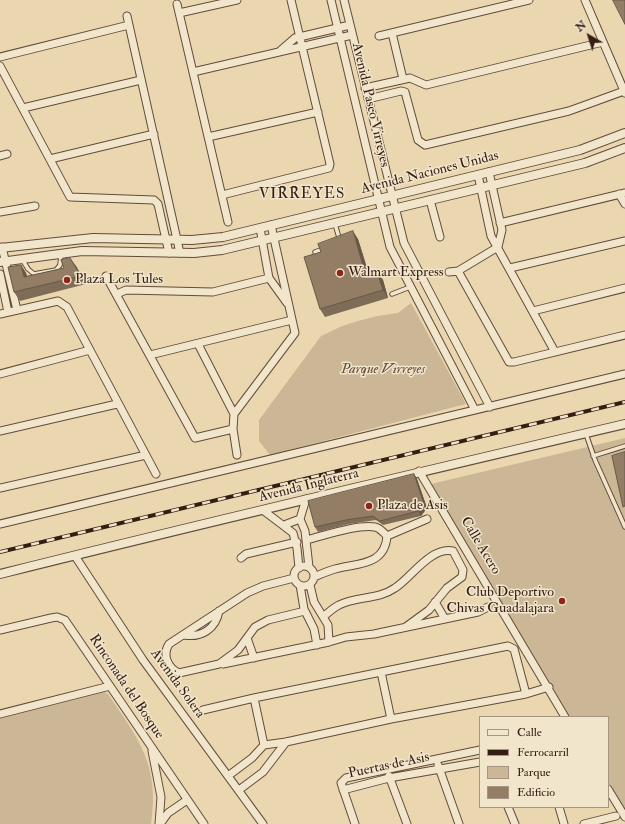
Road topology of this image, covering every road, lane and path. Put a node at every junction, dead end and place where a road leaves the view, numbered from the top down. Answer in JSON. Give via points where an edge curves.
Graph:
{"nodes":[{"id":1,"x":237,"y":0,"type":"edge"},
{"id":2,"x":291,"y":0,"type":"edge"},
{"id":3,"x":331,"y":0,"type":"edge"},
{"id":4,"x":344,"y":0,"type":"edge"},
{"id":5,"x":530,"y":0,"type":"edge"},
{"id":6,"x":585,"y":0,"type":"edge"},
{"id":7,"x":177,"y":4,"type":"dead end"},
{"id":8,"x":179,"y":13,"type":"junction"},
{"id":9,"x":127,"y":16,"type":"dead end"},
{"id":10,"x":129,"y":25,"type":"junction"},
{"id":11,"x":350,"y":25,"type":"junction"},
{"id":12,"x":339,"y":28,"type":"junction"},
{"id":13,"x":392,"y":33,"type":"junction"},
{"id":14,"x":352,"y":35,"type":"junction"},
{"id":15,"x":380,"y":36,"type":"dead end"},
{"id":16,"x":300,"y":37,"type":"junction"},
{"id":17,"x":341,"y":38,"type":"junction"},
{"id":18,"x":603,"y":42,"type":"junction"},
{"id":19,"x":303,"y":47,"type":"junction"},
{"id":20,"x":280,"y":51,"type":"junction"},
{"id":21,"x":0,"y":56,"type":"edge"},
{"id":22,"x":0,"y":66,"type":"edge"},
{"id":23,"x":193,"y":72,"type":"junction"},
{"id":24,"x":402,"y":79,"type":"junction"},
{"id":25,"x":141,"y":80,"type":"junction"},
{"id":26,"x":625,"y":92,"type":"edge"},
{"id":27,"x":367,"y":94,"type":"junction"},
{"id":28,"x":23,"y":108,"type":"junction"},
{"id":29,"x":318,"y":112,"type":"junction"},
{"id":30,"x":625,"y":133,"type":"edge"},
{"id":31,"x":154,"y":134,"type":"junction"},
{"id":32,"x":208,"y":137,"type":"junction"},
{"id":33,"x":625,"y":148,"type":"edge"},
{"id":34,"x":50,"y":159,"type":"junction"},
{"id":35,"x":489,"y":172,"type":"junction"},
{"id":36,"x":478,"y":175,"type":"junction"},
{"id":37,"x":492,"y":185,"type":"junction"},
{"id":38,"x":481,"y":188,"type":"junction"},
{"id":39,"x":622,"y":193,"type":"edge"},
{"id":40,"x":222,"y":195,"type":"junction"},
{"id":41,"x":391,"y":196,"type":"junction"},
{"id":42,"x":378,"y":199,"type":"junction"},
{"id":43,"x":430,"y":200,"type":"junction"},
{"id":44,"x":625,"y":204,"type":"edge"},
{"id":45,"x":35,"y":206,"type":"dead end"},
{"id":46,"x":394,"y":209,"type":"junction"},
{"id":47,"x":0,"y":212,"type":"edge"},
{"id":48,"x":381,"y":212,"type":"junction"},
{"id":49,"x":228,"y":222,"type":"dead end"},
{"id":50,"x":335,"y":223,"type":"junction"},
{"id":51,"x":500,"y":223,"type":"junction"},
{"id":52,"x":271,"y":225,"type":"junction"},
{"id":53,"x":260,"y":228,"type":"junction"},
{"id":54,"x":440,"y":237,"type":"dead end"},
{"id":55,"x":274,"y":238,"type":"junction"},
{"id":56,"x":81,"y":239,"type":"junction"},
{"id":57,"x":167,"y":240,"type":"junction"},
{"id":58,"x":178,"y":240,"type":"junction"},
{"id":59,"x":262,"y":240,"type":"junction"},
{"id":60,"x":625,"y":241,"type":"edge"},
{"id":61,"x":334,"y":245,"type":"edge"},
{"id":62,"x":328,"y":247,"type":"edge"},
{"id":63,"x":498,"y":247,"type":"junction"},
{"id":64,"x":1,"y":248,"type":"edge"},
{"id":65,"x":82,"y":251,"type":"junction"},
{"id":66,"x":169,"y":252,"type":"junction"},
{"id":67,"x":180,"y":253,"type":"junction"},
{"id":68,"x":61,"y":254,"type":"junction"},
{"id":69,"x":21,"y":258,"type":"junction"},
{"id":70,"x":318,"y":260,"type":"edge"},
{"id":71,"x":3,"y":262,"type":"edge"},
{"id":72,"x":510,"y":268,"type":"junction"},
{"id":73,"x":458,"y":271,"type":"junction"},
{"id":74,"x":449,"y":272,"type":"dead end"},
{"id":75,"x":0,"y":274,"type":"edge"},
{"id":76,"x":106,"y":276,"type":"dead end"},
{"id":77,"x":270,"y":278,"type":"junction"},
{"id":78,"x":410,"y":287,"type":"junction"},
{"id":79,"x":625,"y":288,"type":"edge"},
{"id":80,"x":117,"y":294,"type":"junction"},
{"id":81,"x":392,"y":294,"type":"dead end"},
{"id":82,"x":289,"y":306,"type":"junction"},
{"id":83,"x":17,"y":310,"type":"junction"},
{"id":84,"x":533,"y":311,"type":"junction"},
{"id":85,"x":8,"y":312,"type":"junction"},
{"id":86,"x":440,"y":312,"type":"junction"},
{"id":87,"x":0,"y":314,"type":"edge"},
{"id":88,"x":427,"y":319,"type":"junction"},
{"id":89,"x":292,"y":320,"type":"junction"},
{"id":90,"x":625,"y":335,"type":"edge"},
{"id":91,"x":198,"y":344,"type":"junction"},
{"id":92,"x":90,"y":350,"type":"junction"},
{"id":93,"x":555,"y":352,"type":"junction"},
{"id":94,"x":150,"y":355,"type":"junction"},
{"id":95,"x":0,"y":374,"type":"edge"},
{"id":96,"x":625,"y":374,"type":"edge"},
{"id":97,"x":118,"y":404,"type":"junction"},
{"id":98,"x":490,"y":406,"type":"junction"},
{"id":99,"x":475,"y":410,"type":"junction"},
{"id":100,"x":234,"y":414,"type":"junction"},
{"id":101,"x":625,"y":424,"type":"edge"},
{"id":102,"x":233,"y":429,"type":"junction"},
{"id":103,"x":0,"y":432,"type":"edge"},
{"id":104,"x":586,"y":433,"type":"junction"},
{"id":105,"x":625,"y":446,"type":"edge"},
{"id":106,"x":146,"y":455,"type":"junction"},
{"id":107,"x":237,"y":455,"type":"dead end"},
{"id":108,"x":593,"y":456,"type":"junction"},
{"id":109,"x":419,"y":472,"type":"junction"},
{"id":110,"x":156,"y":474,"type":"dead end"},
{"id":111,"x":0,"y":488,"type":"edge"},
{"id":112,"x":306,"y":499,"type":"junction"},
{"id":113,"x":264,"y":511,"type":"junction"},
{"id":114,"x":300,"y":519,"type":"junction"},
{"id":115,"x":427,"y":519,"type":"dead end"},
{"id":116,"x":0,"y":524,"type":"edge"},
{"id":117,"x":284,"y":525,"type":"junction"},
{"id":118,"x":625,"y":527,"type":"edge"},
{"id":119,"x":387,"y":536,"type":"junction"},
{"id":120,"x":306,"y":540,"type":"junction"},
{"id":121,"x":296,"y":542,"type":"junction"},
{"id":122,"x":75,"y":556,"type":"junction"},
{"id":123,"x":241,"y":558,"type":"dead end"},
{"id":124,"x":309,"y":567,"type":"junction"},
{"id":125,"x":298,"y":568,"type":"junction"},
{"id":126,"x":0,"y":574,"type":"edge"},
{"id":127,"x":314,"y":577,"type":"junction"},
{"id":128,"x":294,"y":578,"type":"junction"},
{"id":129,"x":300,"y":585,"type":"junction"},
{"id":130,"x":310,"y":585,"type":"junction"},
{"id":131,"x":435,"y":602,"type":"junction"},
{"id":132,"x":488,"y":607,"type":"dead end"},
{"id":133,"x":305,"y":611,"type":"junction"},
{"id":134,"x":324,"y":616,"type":"junction"},
{"id":135,"x":445,"y":619,"type":"junction"},
{"id":136,"x":405,"y":627,"type":"junction"},
{"id":137,"x":0,"y":630,"type":"edge"},
{"id":138,"x":247,"y":638,"type":"junction"},
{"id":139,"x":329,"y":642,"type":"junction"},
{"id":140,"x":317,"y":645,"type":"junction"},
{"id":141,"x":254,"y":658,"type":"junction"},
{"id":142,"x":219,"y":664,"type":"junction"},
{"id":143,"x":380,"y":672,"type":"junction"},
{"id":144,"x":110,"y":686,"type":"junction"},
{"id":145,"x":549,"y":687,"type":"junction"},
{"id":146,"x":526,"y":694,"type":"junction"},
{"id":147,"x":254,"y":698,"type":"junction"},
{"id":148,"x":203,"y":710,"type":"dead end"},
{"id":149,"x":0,"y":714,"type":"edge"},
{"id":150,"x":565,"y":716,"type":"edge"},
{"id":151,"x":391,"y":719,"type":"junction"},
{"id":152,"x":286,"y":742,"type":"junction"},
{"id":153,"x":149,"y":744,"type":"junction"},
{"id":154,"x":264,"y":745,"type":"junction"},
{"id":155,"x":479,"y":750,"type":"edge"},
{"id":156,"x":436,"y":759,"type":"junction"},
{"id":157,"x":479,"y":762,"type":"edge"},
{"id":158,"x":386,"y":769,"type":"junction"},
{"id":159,"x":440,"y":769,"type":"junction"},
{"id":160,"x":228,"y":776,"type":"junction"},
{"id":161,"x":390,"y":778,"type":"junction"},
{"id":162,"x":239,"y":790,"type":"junction"},
{"id":163,"x":343,"y":790,"type":"junction"},
{"id":164,"x":609,"y":791,"type":"edge"},
{"id":165,"x":187,"y":800,"type":"junction"},
{"id":166,"x":508,"y":808,"type":"edge"},
{"id":167,"x":558,"y":808,"type":"edge"},
{"id":168,"x":616,"y":816,"type":"dead end"},
{"id":169,"x":625,"y":817,"type":"edge"},
{"id":170,"x":159,"y":824,"type":"edge"},
{"id":171,"x":204,"y":824,"type":"edge"},
{"id":172,"x":263,"y":824,"type":"edge"},
{"id":173,"x":355,"y":824,"type":"edge"},
{"id":174,"x":407,"y":824,"type":"edge"},
{"id":175,"x":459,"y":824,"type":"edge"},
{"id":176,"x":515,"y":824,"type":"edge"},
{"id":177,"x":564,"y":824,"type":"edge"},
{"id":178,"x":584,"y":824,"type":"edge"}],
"edges":[{"from":1,"to":8,"type":"street"},
{"from":2,"to":16,"type":"street"},
{"from":3,"to":12,"type":"street","name":"Avenida Paseo Virreyes"},
{"from":4,"to":11,"type":"street","name":"Avenida Paseo Virreyes"},
{"from":5,"to":13,"type":"street"},
{"from":6,"to":18,"type":"street"},
{"from":7,"to":8,"type":"street"},
{"from":8,"to":23,"type":"street"},
{"from":9,"to":10,"type":"street"},
{"from":10,"to":21,"type":"street"},
{"from":10,"to":25,"type":"street"},
{"from":11,"to":12,"type":"street"},
{"from":11,"to":14,"type":"street","name":"Avenida Paseo Virreyes"},
{"from":12,"to":16,"type":"street"},
{"from":12,"to":17,"type":"street","name":"Avenida Paseo Virreyes"},
{"from":13,"to":15,"type":"street"},
{"from":13,"to":24,"type":"street"},
{"from":14,"to":17,"type":"street"},
{"from":14,"to":27,"type":"street","name":"Avenida Paseo Virreyes"},
{"from":16,"to":19,"type":"street"},
{"from":16,"to":20,"type":"street","via":[[295,38]]},
{"from":17,"to":19,"type":"street"},
{"from":17,"to":42,"type":"street","name":"Avenida Paseo Virreyes"},
{"from":18,"to":24,"type":"street","via":[[426,85],[410,78]]},
{"from":18,"to":26,"type":"street"},
{"from":19,"to":20,"type":"street"},
{"from":19,"to":29,"type":"street"},
{"from":20,"to":23,"type":"street"},
{"from":22,"to":28,"type":"street"},
{"from":23,"to":32,"type":"street"},
{"from":24,"to":27,"type":"street"},
{"from":25,"to":28,"type":"street"},
{"from":25,"to":31,"type":"street"},
{"from":26,"to":27,"type":"street","via":[[569,111],[425,145],[418,140],[405,92],[401,90]]},
{"from":27,"to":41,"type":"street","name":"Avenida Paseo Virreyes"},
{"from":28,"to":34,"type":"street"},
{"from":29,"to":32,"type":"street"},
{"from":29,"to":40,"type":"street","via":[[329,168]]},
{"from":30,"to":35,"type":"street","name":"Avenida Naciones Unidas","via":[[580,150]]},
{"from":31,"to":34,"type":"street"},
{"from":31,"to":58,"type":"street"},
{"from":32,"to":40,"type":"street"},
{"from":33,"to":37,"type":"street","name":"Avenida Naciones Unidas","via":[[585,163]]},
{"from":34,"to":57,"type":"street","via":[[70,197],[154,200],[158,204]]},
{"from":35,"to":36,"type":"street","name":"Avenida Naciones Unidas"},
{"from":35,"to":37,"type":"street"},
{"from":36,"to":38,"type":"street"},
{"from":36,"to":41,"type":"street","name":"Avenida Naciones Unidas"},
{"from":37,"to":38,"type":"street","name":"Avenida Naciones Unidas"},
{"from":37,"to":51,"type":"street"},
{"from":38,"to":43,"type":"street","name":"Avenida Naciones Unidas"},
{"from":38,"to":63,"type":"street","via":[[491,236]]},
{"from":39,"to":44,"type":"street"},
{"from":39,"to":51,"type":"street"},
{"from":40,"to":49,"type":"street"},
{"from":41,"to":42,"type":"street","name":"Avenida Naciones Unidas"},
{"from":41,"to":46,"type":"street","name":"Avenida Paseo Virreyes"},
{"from":42,"to":48,"type":"street","name":"Avenida Paseo Virreyes"},
{"from":42,"to":52,"type":"street","name":"Avenida Naciones Unidas"},
{"from":43,"to":46,"type":"street","name":"Avenida Naciones Unidas"},
{"from":43,"to":54,"type":"street"},
{"from":45,"to":47,"type":"street"},
{"from":46,"to":48,"type":"street","name":"Avenida Naciones Unidas"},
{"from":46,"to":86,"type":"street","name":"Avenida Paseo Virreyes","via":[[408,255]]},
{"from":48,"to":50,"type":"street","name":"Avenida Naciones Unidas"},
{"from":48,"to":78,"type":"street","name":"Avenida Paseo Virreyes","via":[[390,247]]},
{"from":50,"to":55,"type":"street","name":"Avenida Naciones Unidas"},
{"from":50,"to":61,"type":"lane","via":[[340,243]]},
{"from":51,"to":63,"type":"street","via":[[502,230]]},
{"from":52,"to":53,"type":"street","name":"Avenida Naciones Unidas"},
{"from":52,"to":55,"type":"street"},
{"from":53,"to":58,"type":"street","name":"Avenida Naciones Unidas","via":[[204,240]]},
{"from":53,"to":59,"type":"street"},
{"from":55,"to":59,"type":"street","name":"Avenida Naciones Unidas"},
{"from":55,"to":82,"type":"street"},
{"from":56,"to":57,"type":"street","name":"Avenida Naciones Unidas"},
{"from":56,"to":64,"type":"street","name":"Avenida Naciones Unidas"},
{"from":56,"to":65,"type":"street"},
{"from":57,"to":58,"type":"street","name":"Avenida Naciones Unidas"},
{"from":57,"to":66,"type":"street"},
{"from":58,"to":67,"type":"street"},
{"from":59,"to":67,"type":"street","name":"Avenida Naciones Unidas","via":[[222,250]]},
{"from":59,"to":77,"type":"street"},
{"from":60,"to":72,"type":"street"},
{"from":62,"to":70,"type":"lane","via":[[315,252]]},
{"from":63,"to":72,"type":"street"},
{"from":63,"to":73,"type":"street"},
{"from":64,"to":71,"type":"street"},
{"from":65,"to":66,"type":"street","name":"Avenida Naciones Unidas"},
{"from":65,"to":68,"type":"street","name":"Avenida Naciones Unidas"},
{"from":66,"to":67,"type":"street","name":"Avenida Naciones Unidas"},
{"from":68,"to":69,"type":"street","name":"Avenida Naciones Unidas"},
{"from":68,"to":69,"type":"lane","via":[[60,265],[56,270],[34,274]]},
{"from":69,"to":71,"type":"street","name":"Avenida Naciones Unidas"},
{"from":71,"to":83,"type":"street"},
{"from":72,"to":84,"type":"street"},
{"from":73,"to":74,"type":"street"},
{"from":73,"to":93,"type":"street","via":[[509,362]]},
{"from":75,"to":85,"type":"street"},
{"from":76,"to":80,"type":"street"},
{"from":77,"to":80,"type":"street","via":[[214,292],[126,290]]},
{"from":77,"to":82,"type":"street"},
{"from":78,"to":81,"type":"lane"},
{"from":78,"to":88,"type":"street","name":"Avenida Paseo Virreyes"},
{"from":79,"to":84,"type":"street"},
{"from":80,"to":94,"type":"street"},
{"from":82,"to":89,"type":"street"},
{"from":83,"to":85,"type":"street"},
{"from":83,"to":92,"type":"street","via":[[58,301],[67,307]]},
{"from":84,"to":93,"type":"street"},
{"from":85,"to":87,"type":"street"},
{"from":86,"to":88,"type":"street"},
{"from":86,"to":98,"type":"street","name":"Avenida Paseo Virreyes"},
{"from":88,"to":99,"type":"street","name":"Avenida Paseo Virreyes"},
{"from":89,"to":91,"type":"street"},
{"from":89,"to":100,"type":"street","via":[[295,333]]},
{"from":90,"to":93,"type":"street"},
{"from":91,"to":94,"type":"street"},
{"from":91,"to":100,"type":"street"},
{"from":92,"to":95,"type":"street"},
{"from":92,"to":97,"type":"street"},
{"from":94,"to":102,"type":"street","via":[[195,438]]},
{"from":96,"to":98,"type":"street"},
{"from":97,"to":103,"type":"street"},
{"from":97,"to":106,"type":"street"},
{"from":98,"to":99,"type":"street"},
{"from":99,"to":116,"type":"street"},
{"from":100,"to":102,"type":"street"},
{"from":101,"to":104,"type":"street","name":"Avenida Inglaterra"},
{"from":102,"to":107,"type":"street"},
{"from":104,"to":108,"type":"lane"},
{"from":104,"to":109,"type":"street","name":"Avenida Inglaterra"},
{"from":105,"to":108,"type":"lane"},
{"from":106,"to":110,"type":"street"},
{"from":106,"to":111,"type":"street"},
{"from":108,"to":118,"type":"lane"},
{"from":109,"to":112,"type":"street","name":"Avenida Inglaterra"},
{"from":109,"to":145,"type":"street","name":"Calle Acero"},
{"from":112,"to":113,"type":"street","name":"Avenida Inglaterra"},
{"from":112,"to":114,"type":"street"},
{"from":113,"to":117,"type":"street"},
{"from":113,"to":122,"type":"street","name":"Avenida Inglaterra"},
{"from":114,"to":117,"type":"street"},
{"from":114,"to":120,"type":"street"},
{"from":115,"to":119,"type":"street"},
{"from":117,"to":121,"type":"street","via":[[293,533]]},
{"from":119,"to":120,"type":"street","via":[[376,527],[362,527]]},
{"from":119,"to":127,"type":"street","via":[[386,547],[373,560],[334,569]]},
{"from":120,"to":124,"type":"street"},
{"from":121,"to":123,"type":"street","via":[[246,554]]},
{"from":121,"to":125,"type":"street"},
{"from":122,"to":126,"type":"street","name":"Avenida Inglaterra"},
{"from":122,"to":160,"type":"street","name":"Avenida Solera","via":[[143,660]]},
{"from":124,"to":125,"type":"street"},
{"from":124,"to":127,"type":"street"},
{"from":125,"to":128,"type":"street"},
{"from":127,"to":130,"type":"street"},
{"from":128,"to":129,"type":"street"},
{"from":128,"to":142,"type":"street","via":[[247,593],[219,611],[218,621],[208,630],[195,636],[184,635],[166,648],[167,662],[179,673]]},
{"from":129,"to":130,"type":"street"},
{"from":129,"to":133,"type":"street"},
{"from":130,"to":134,"type":"street","via":[[314,602]]},
{"from":131,"to":134,"type":"street","via":[[447,588],[462,577],[463,570],[453,551],[445,550],[423,561],[405,581],[390,592],[340,605]]},
{"from":131,"to":135,"type":"street"},
{"from":131,"to":136,"type":"street","via":[[429,610]]},
{"from":132,"to":135,"type":"street","via":[[478,612]]},
{"from":133,"to":138,"type":"street","via":[[268,620],[255,627]]},
{"from":133,"to":140,"type":"street","via":[[314,629]]},
{"from":134,"to":139,"type":"street"},
{"from":135,"to":136,"type":"street"},
{"from":136,"to":139,"type":"street"},
{"from":137,"to":144,"type":"street","name":"Rinconada del Bosque","via":[[61,618],[68,624]]},
{"from":138,"to":141,"type":"street"},
{"from":138,"to":142,"type":"street","via":[[238,650]]},
{"from":139,"to":140,"type":"street"},
{"from":140,"to":141,"type":"street"},
{"from":141,"to":142,"type":"street"},
{"from":143,"to":146,"type":"street","via":[[508,646],[514,649]]},
{"from":143,"to":147,"type":"street"},
{"from":143,"to":151,"type":"street"},
{"from":144,"to":149,"type":"street"},
{"from":144,"to":153,"type":"street","name":"Rinconada del Bosque"},
{"from":145,"to":146,"type":"street"},
{"from":145,"to":150,"type":"street","name":"Calle Acero"},
{"from":146,"to":151,"type":"street"},
{"from":147,"to":148,"type":"street"},
{"from":147,"to":154,"type":"street"},
{"from":151,"to":152,"type":"street"},
{"from":152,"to":154,"type":"street"},
{"from":152,"to":162,"type":"street","via":[[263,772]]},
{"from":153,"to":165,"type":"street","name":"Rinconada del Bosque"},
{"from":153,"to":170,"type":"street","via":[[161,798]]},
{"from":154,"to":160,"type":"street","via":[[252,758]]},
{"from":155,"to":156,"type":"street","name":"Puertas de Asis"},
{"from":156,"to":158,"type":"street","name":"Puertas de Asis"},
{"from":156,"to":159,"type":"street","name":"Puertas de Asis"},
{"from":157,"to":159,"type":"street","name":"Puertas de Asis"},
{"from":158,"to":161,"type":"street"},
{"from":158,"to":163,"type":"street","name":"Puertas de Asis","via":[[346,778],[341,783]]},
{"from":159,"to":161,"type":"street","name":"Puertas de Asis"},
{"from":159,"to":175,"type":"street","name":"Puertas de Asis"},
{"from":160,"to":162,"type":"street","name":"Avenida Solera"},
{"from":161,"to":163,"type":"street","name":"Puertas de Asis"},
{"from":161,"to":174,"type":"street"},
{"from":162,"to":172,"type":"street","name":"Avenida Solera"},
{"from":163,"to":173,"type":"street","name":"Puertas de Asis"},
{"from":164,"to":169,"type":"street"},
{"from":165,"to":170,"type":"street","via":[[168,813]]},
{"from":165,"to":171,"type":"street","name":"Rinconada del Bosque"},
{"from":166,"to":176,"type":"street"},
{"from":167,"to":177,"type":"street"},
{"from":168,"to":178,"type":"street"}]}
